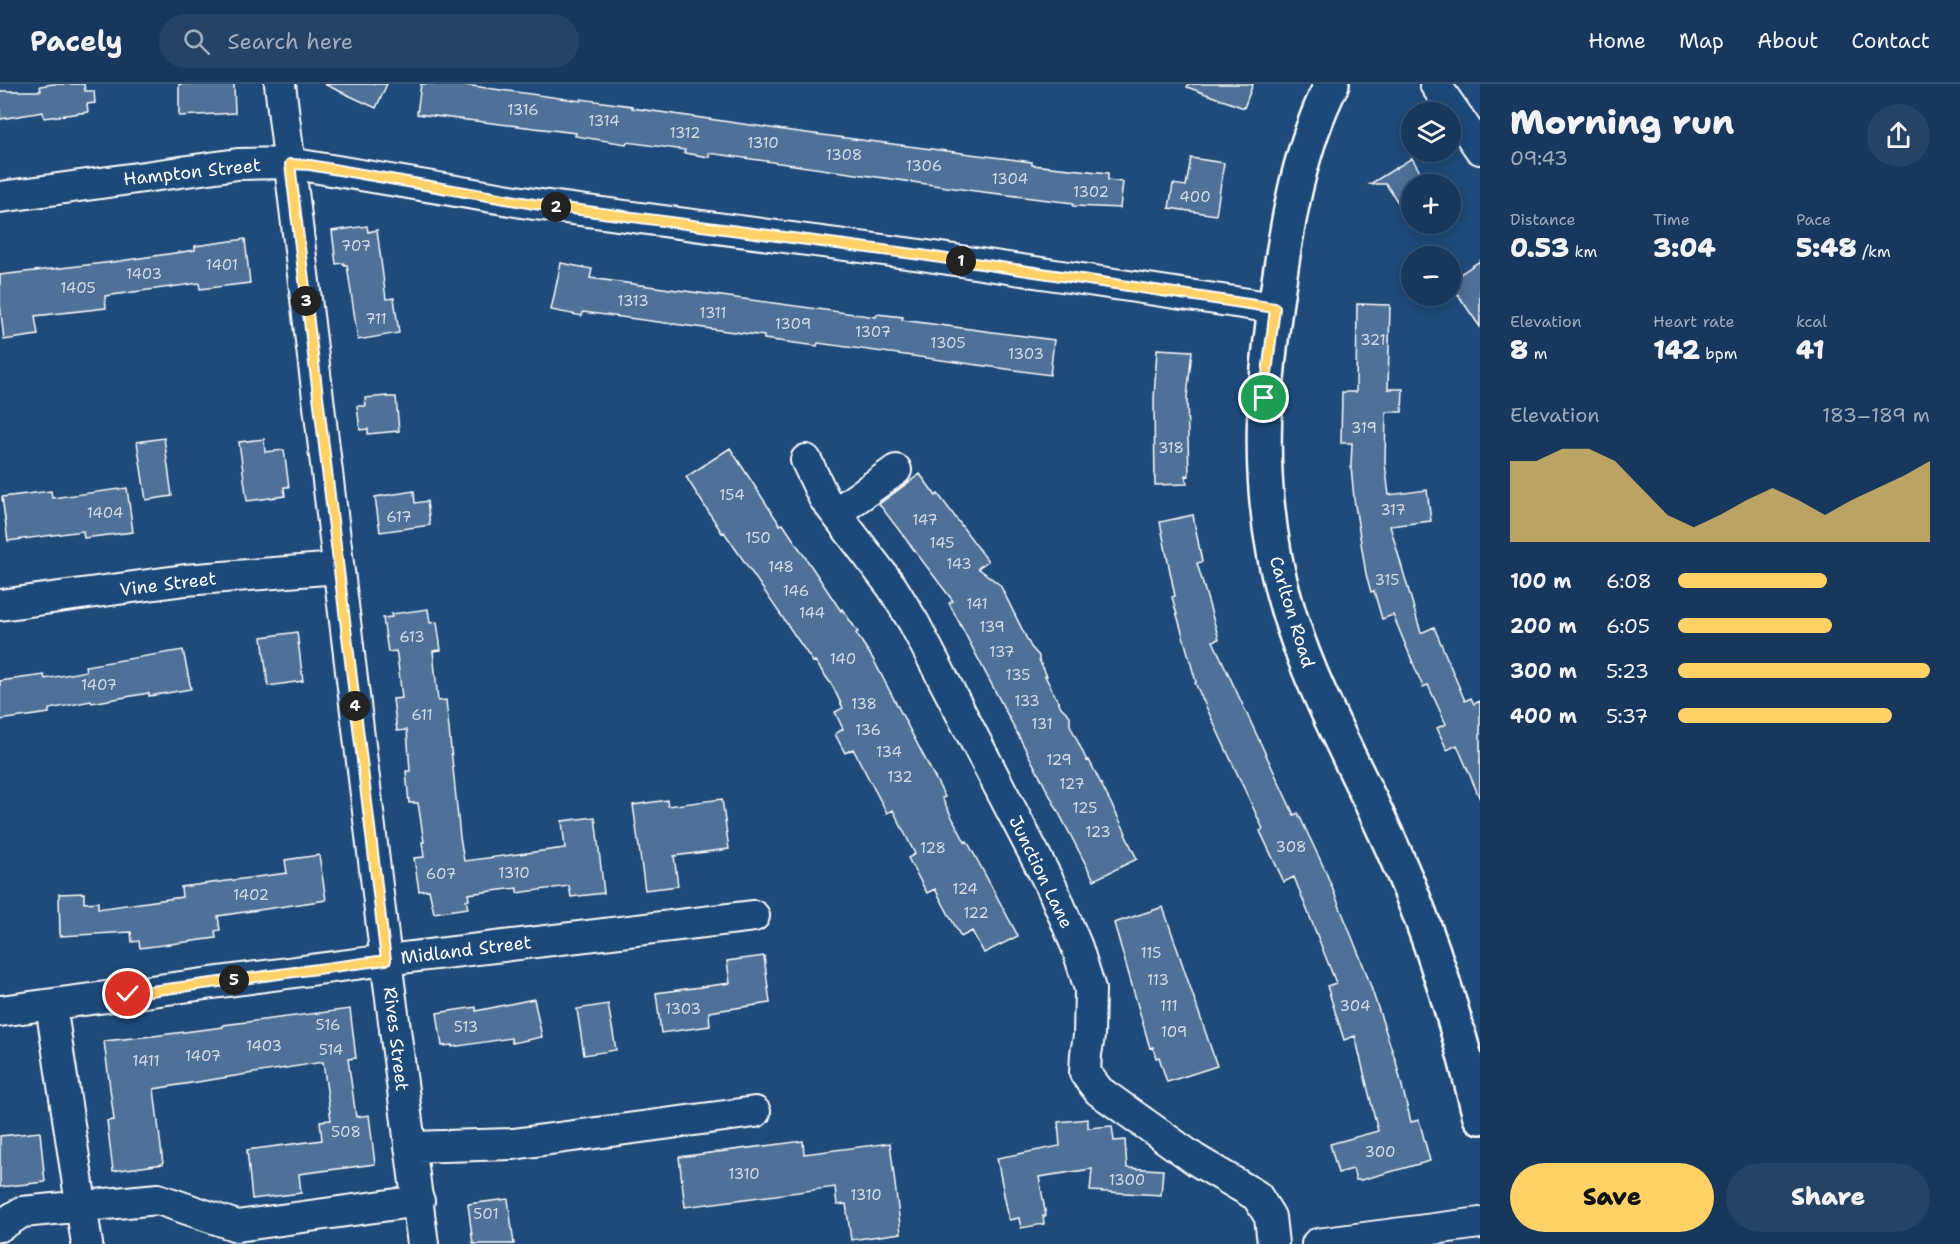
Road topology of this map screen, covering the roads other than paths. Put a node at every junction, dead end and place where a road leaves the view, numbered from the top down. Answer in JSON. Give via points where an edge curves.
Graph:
{"nodes":[{"id":1,"x":280,"y":84,"type":"edge"},
{"id":2,"x":1332,"y":84,"type":"edge"},
{"id":3,"x":1435,"y":84,"type":"edge"},
{"id":4,"x":1480,"y":148,"type":"edge"},
{"id":5,"x":290,"y":164,"type":"junction"},
{"id":6,"x":0,"y":196,"type":"edge"},
{"id":7,"x":1275,"y":308,"type":"junction"},
{"id":8,"x":806,"y":460,"type":"dead end"},
{"id":9,"x":896,"y":470,"type":"dead end"},
{"id":10,"x":836,"y":513,"type":"junction"},
{"id":11,"x":338,"y":568,"type":"junction"},
{"id":12,"x":0,"y":605,"type":"edge"},
{"id":13,"x":754,"y":916,"type":"dead end"},
{"id":14,"x":386,"y":960,"type":"junction"},
{"id":15,"x":51,"y":1005,"type":"junction"},
{"id":16,"x":0,"y":1011,"type":"edge"},
{"id":17,"x":755,"y":1112,"type":"dead end"},
{"id":18,"x":1480,"y":1117,"type":"edge"},
{"id":19,"x":410,"y":1147,"type":"junction"},
{"id":20,"x":419,"y":1201,"type":"junction"},
{"id":21,"x":82,"y":1205,"type":"junction"},
{"id":22,"x":1480,"y":1223,"type":"edge"},
{"id":23,"x":0,"y":1226,"type":"edge"},
{"id":24,"x":87,"y":1244,"type":"edge"},
{"id":25,"x":423,"y":1244,"type":"edge"},
{"id":26,"x":1273,"y":1244,"type":"edge"},
{"id":27,"x":1317,"y":1244,"type":"edge"}],
"edges":[{"from":1,"to":5,"type":"street","name":"Rives Street"},
{"from":2,"to":7,"type":"main road","name":"Carlton Road","via":[[1302,158]]},
{"from":3,"to":4,"type":"street"},
{"from":5,"to":6,"type":"street","name":"Hampton Street","via":[[238,164]]},
{"from":5,"to":7,"type":"street","name":"Hampton Street","via":[[534,204],[921,255]]},
{"from":5,"to":11,"type":"street","name":"Rives Street"},
{"from":7,"to":18,"type":"main road","name":"Carlton Road","via":[[1264,398],[1263,448],[1265,498],[1275,560],[1292,626],[1316,689],[1422,918]]},
{"from":8,"to":10,"type":"street","name":"Junction Lane","via":[[824,498]]},
{"from":9,"to":10,"type":"street"},
{"from":10,"to":26,"type":"street","name":"Junction Lane","via":[[914,623],[1053,890],[1090,989],[1085,1074],[1099,1091],[1196,1160],[1257,1196],[1270,1217]]},
{"from":11,"to":12,"type":"street","name":"Vine Street","via":[[184,580]]},
{"from":11,"to":14,"type":"street","name":"Rives Street"},
{"from":13,"to":14,"type":"street","name":"Midland Street"},
{"from":14,"to":15,"type":"street","name":"Midland Street"},
{"from":14,"to":19,"type":"street","name":"Rives Street"},
{"from":15,"to":16,"type":"street","name":"Midland Street"},
{"from":15,"to":21,"type":"street"},
{"from":17,"to":19,"type":"street","via":[[513,1144]]},
{"from":19,"to":20,"type":"street","name":"Rives Street"},
{"from":20,"to":21,"type":"street","via":[[237,1226],[158,1199]]},
{"from":20,"to":25,"type":"street","name":"Rives Street"},
{"from":21,"to":23,"type":"street","via":[[22,1212]]},
{"from":21,"to":24,"type":"street"},
{"from":22,"to":27,"type":"street"}]}
